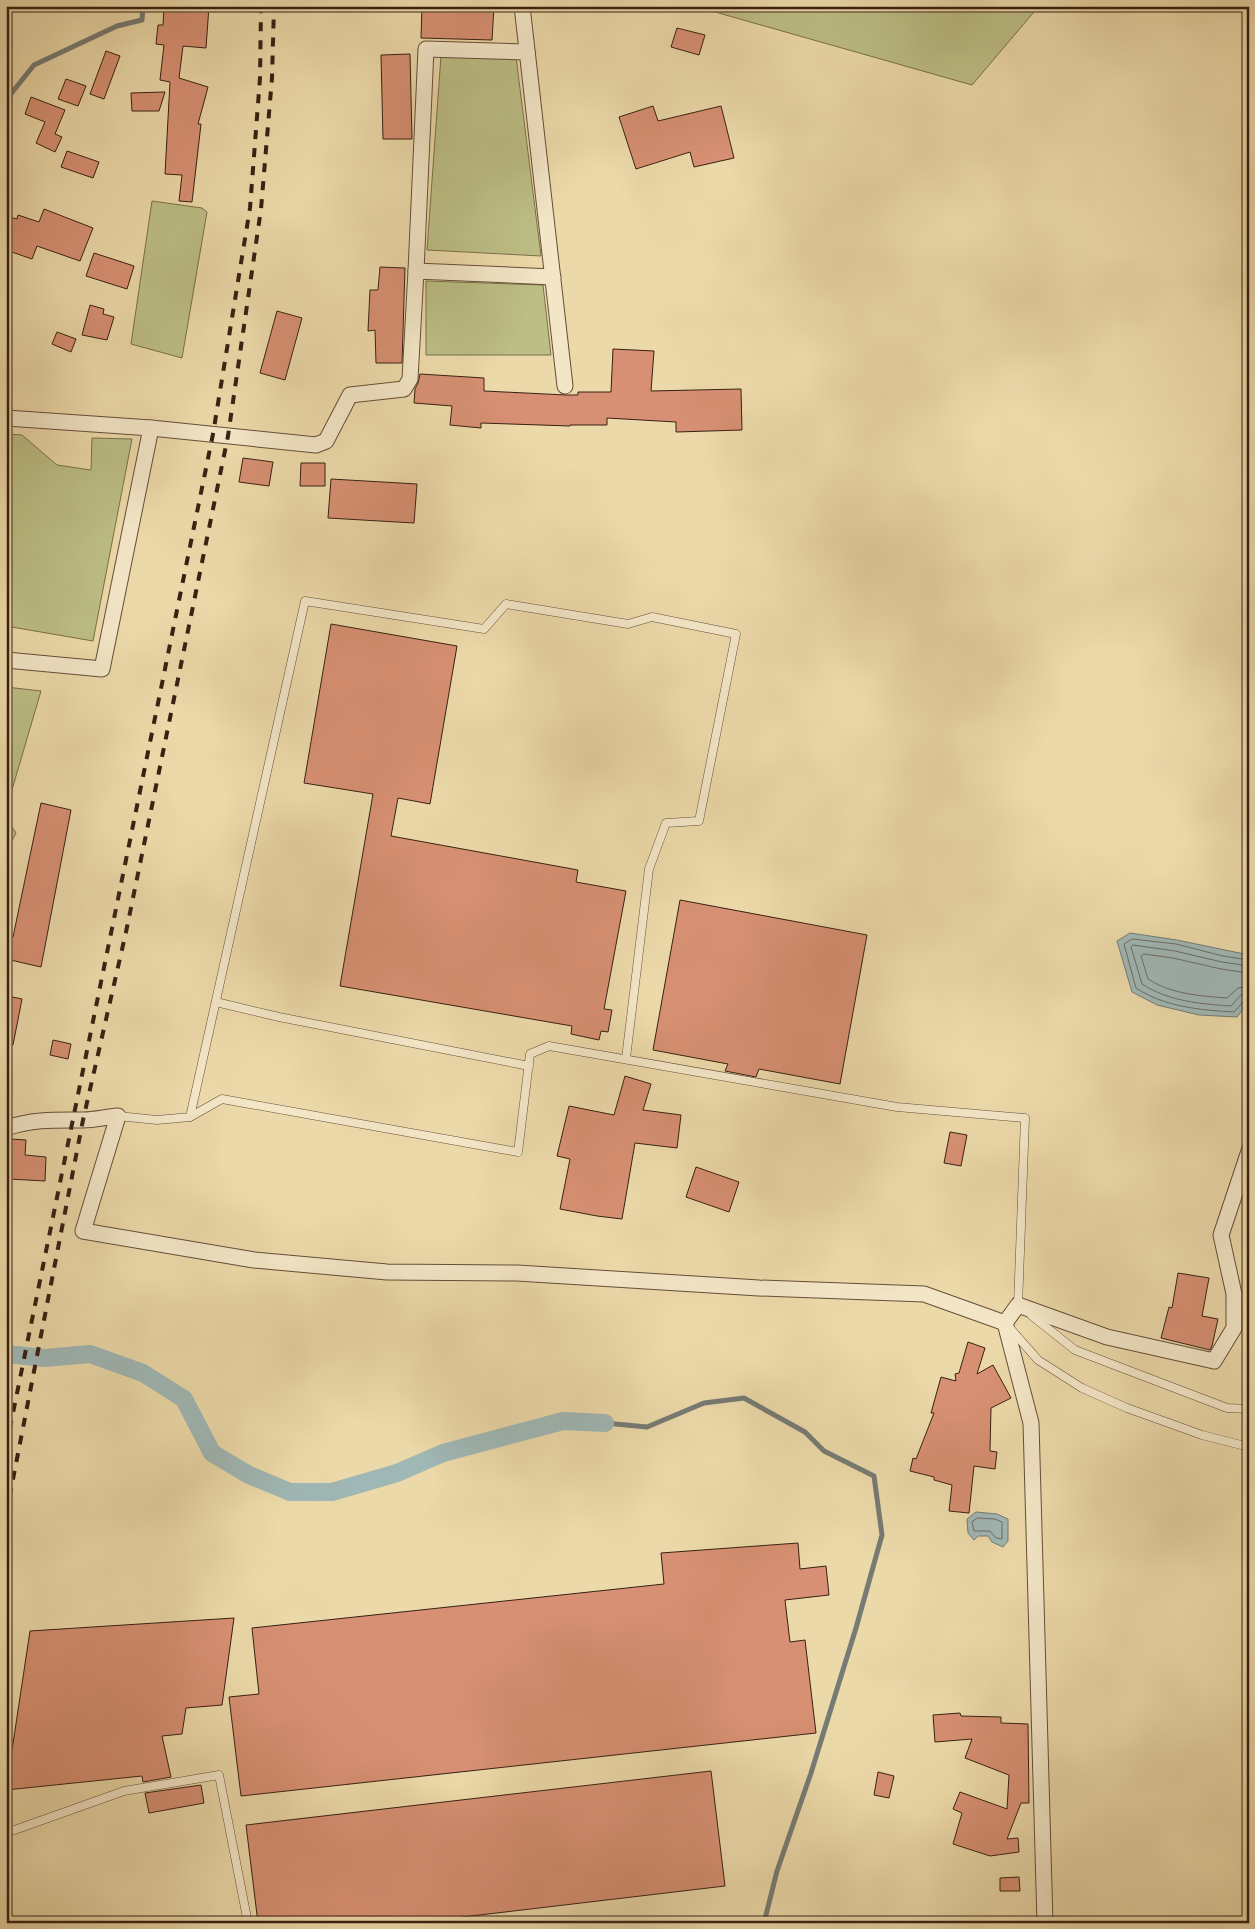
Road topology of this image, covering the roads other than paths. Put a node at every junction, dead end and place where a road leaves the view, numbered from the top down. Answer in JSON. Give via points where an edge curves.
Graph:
{"nodes":[{"id":1,"x":522,"y":6,"type":"edge"},
{"id":2,"x":527,"y":52,"type":"junction"},
{"id":3,"x":416,"y":271,"type":"junction"},
{"id":4,"x":553,"y":277,"type":"junction"},
{"id":5,"x":565,"y":386,"type":"dead end"},
{"id":6,"x":6,"y":418,"type":"edge"},
{"id":7,"x":151,"y":428,"type":"junction"},
{"id":8,"x":6,"y":660,"type":"edge"},
{"id":9,"x":216,"y":1002,"type":"junction"},
{"id":10,"x":626,"y":1058,"type":"junction"},
{"id":11,"x":528,"y":1066,"type":"junction"},
{"id":12,"x":118,"y":1116,"type":"junction"},
{"id":13,"x":190,"y":1117,"type":"junction"},
{"id":14,"x":6,"y":1128,"type":"edge"},
{"id":15,"x":1249,"y":1151,"type":"edge"},
{"id":16,"x":1018,"y":1305,"type":"junction"},
{"id":17,"x":1005,"y":1323,"type":"junction"},
{"id":18,"x":1249,"y":1410,"type":"edge"},
{"id":19,"x":1249,"y":1447,"type":"edge"},
{"id":20,"x":1249,"y":1601,"type":"edge"},
{"id":21,"x":1249,"y":1623,"type":"edge"},
{"id":22,"x":6,"y":1833,"type":"edge"},
{"id":23,"x":248,"y":1923,"type":"edge"},
{"id":24,"x":1045,"y":1923,"type":"edge"}],
"edges":[{"from":1,"to":2,"type":"street"},
{"from":2,"to":3,"type":"street","via":[[426,49]]},
{"from":2,"to":4,"type":"street"},
{"from":3,"to":4,"type":"street"},
{"from":3,"to":7,"type":"street","via":[[410,378],[404,389],[350,395],[326,441],[316,445]]},
{"from":4,"to":5,"type":"street"},
{"from":6,"to":7,"type":"street"},
{"from":7,"to":8,"type":"street","via":[[102,669]]},
{"from":9,"to":10,"type":"lane","via":[[305,601],[484,629],[506,604],[628,624],[652,617],[736,634],[699,820],[666,823],[649,870]]},
{"from":9,"to":11,"type":"lane"},
{"from":9,"to":13,"type":"lane"},
{"from":10,"to":11,"type":"lane","via":[[550,1046],[530,1054]]},
{"from":10,"to":16,"type":"lane","via":[[897,1108],[1025,1118]]},
{"from":11,"to":13,"type":"lane","via":[[518,1152],[222,1099]]},
{"from":12,"to":13,"type":"lane","via":[[157,1120]]},
{"from":12,"to":14,"type":"street","via":[[28,1121]]},
{"from":12,"to":17,"type":"street","via":[[83,1231],[254,1260],[387,1272],[517,1273],[759,1288],[924,1294]]},
{"from":15,"to":16,"type":"street","via":[[1221,1235],[1234,1294],[1234,1328],[1214,1361],[1107,1337]]},
{"from":16,"to":17,"type":"street"},
{"from":16,"to":18,"type":"lane","via":[[1075,1350],[1227,1408]]},
{"from":17,"to":19,"type":"lane","via":[[1038,1360],[1082,1388],[1202,1435]]},
{"from":17,"to":24,"type":"street","via":[[1031,1422]]},
{"from":20,"to":21,"type":"lane"},
{"from":22,"to":23,"type":"lane","via":[[124,1791],[219,1775]]}]}
